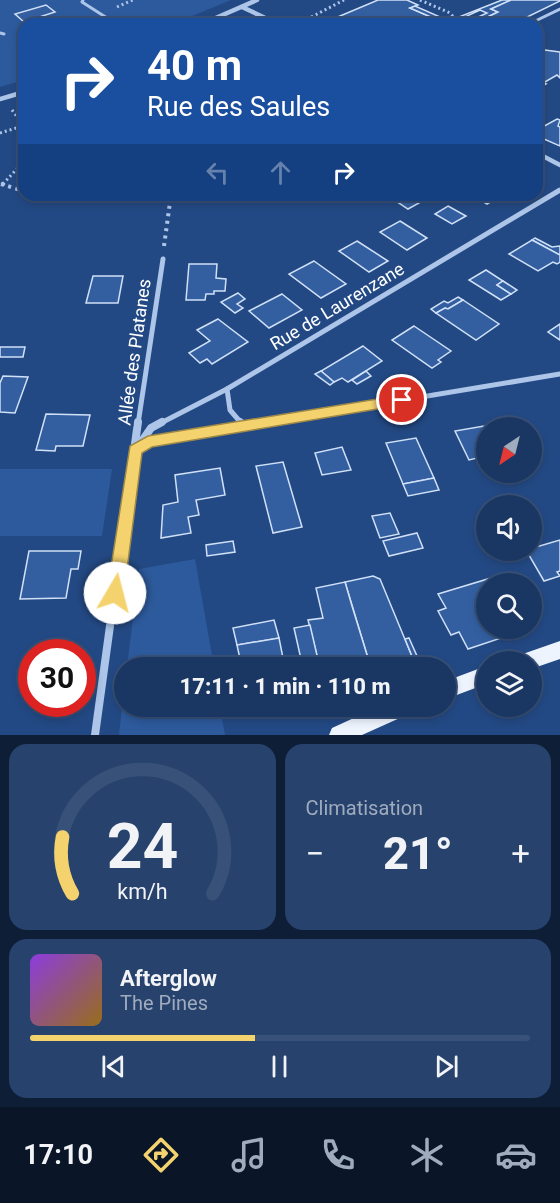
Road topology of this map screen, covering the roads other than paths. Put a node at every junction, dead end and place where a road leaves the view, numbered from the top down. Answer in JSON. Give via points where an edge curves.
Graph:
{"nodes":[{"id":1,"x":83,"y":0,"type":"edge"},
{"id":2,"x":257,"y":0,"type":"edge"},
{"id":3,"x":242,"y":7,"type":"junction"},
{"id":4,"x":560,"y":9,"type":"edge"},
{"id":5,"x":107,"y":18,"type":"edge"},
{"id":6,"x":216,"y":18,"type":"edge"},
{"id":7,"x":265,"y":18,"type":"edge"},
{"id":8,"x":542,"y":18,"type":"edge"},
{"id":9,"x":18,"y":94,"type":"edge"},
{"id":10,"x":0,"y":99,"type":"edge"},
{"id":11,"x":543,"y":156,"type":"edge"},
{"id":12,"x":560,"y":165,"type":"edge"},
{"id":13,"x":560,"y":190,"type":"edge"},
{"id":14,"x":543,"y":200,"type":"edge"},
{"id":15,"x":542,"y":201,"type":"edge"},
{"id":16,"x":163,"y":259,"type":"road end"},
{"id":17,"x":560,"y":374,"type":"edge"},
{"id":18,"x":227,"y":389,"type":"junction"},
{"id":19,"x":245,"y":426,"type":"junction"},
{"id":20,"x":135,"y":450,"type":"junction"},
{"id":21,"x":560,"y":650,"type":"edge"},
{"id":22,"x":542,"y":656,"type":"edge"},
{"id":23,"x":476,"y":679,"type":"edge"},
{"id":24,"x":456,"y":686,"type":"edge"},
{"id":25,"x":379,"y":717,"type":"edge"},
{"id":26,"x":95,"y":735,"type":"edge"},
{"id":27,"x":339,"y":735,"type":"edge"}],
"edges":[{"from":1,"to":5,"type":"lane"},
{"from":2,"to":3,"type":"street"},
{"from":3,"to":6,"type":"street"},
{"from":3,"to":7,"type":"street"},
{"from":4,"to":8,"type":"lane"},
{"from":9,"to":10,"type":"street"},
{"from":11,"to":12,"type":"street"},
{"from":13,"to":14,"type":"street","name":"Rue de Laurenzane"},
{"from":15,"to":18,"type":"street","name":"Rue de Laurenzane"},
{"from":16,"to":20,"type":"street","name":"Allée des Platanes"},
{"from":17,"to":19,"type":"street"},
{"from":18,"to":19,"type":"street","via":[[230,413]]},
{"from":18,"to":20,"type":"street","name":"Rue de Laurenzane","via":[[151,428]]},
{"from":19,"to":20,"type":"street","via":[[148,442]]},
{"from":20,"to":26,"type":"street","name":"Allée des Platanes"},
{"from":21,"to":22,"type":"main road"},
{"from":23,"to":24,"type":"main road"},
{"from":25,"to":27,"type":"main road"}]}
